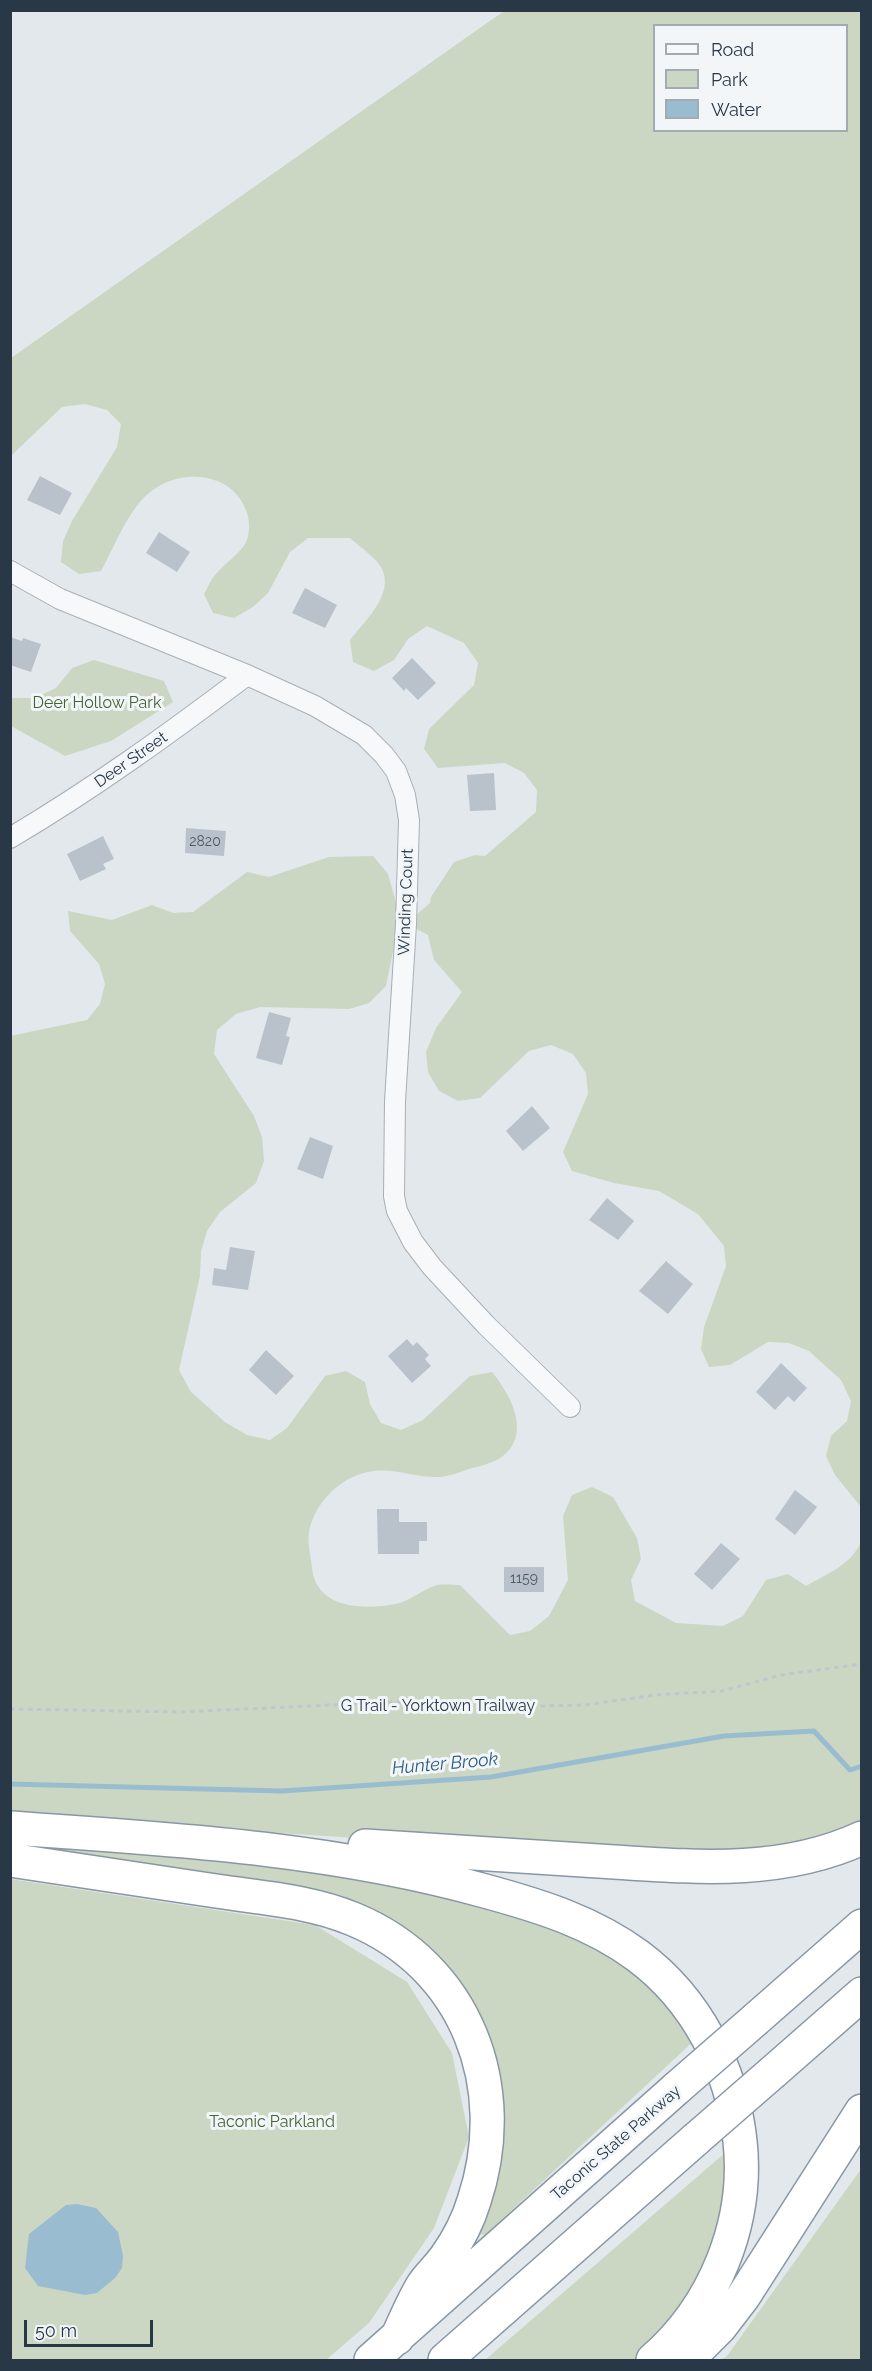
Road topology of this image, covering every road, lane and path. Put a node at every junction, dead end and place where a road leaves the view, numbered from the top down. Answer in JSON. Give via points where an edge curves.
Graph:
{"nodes":[{"id":1,"x":10,"y":571,"type":"edge"},
{"id":2,"x":247,"y":675,"type":"junction"},
{"id":3,"x":10,"y":838,"type":"edge"},
{"id":4,"x":570,"y":1407,"type":"dead end"},
{"id":5,"x":861,"y":1664,"type":"edge"},
{"id":6,"x":10,"y":1709,"type":"edge"},
{"id":7,"x":10,"y":1828,"type":"edge"},
{"id":8,"x":123,"y":1835,"type":"junction"},
{"id":9,"x":861,"y":1838,"type":"edge"},
{"id":10,"x":10,"y":1860,"type":"edge"},
{"id":11,"x":861,"y":1926,"type":"edge"},
{"id":12,"x":861,"y":1994,"type":"edge"},
{"id":13,"x":861,"y":2111,"type":"edge"},
{"id":14,"x":397,"y":2338,"type":"junction"},
{"id":15,"x":371,"y":2361,"type":"edge"},
{"id":16,"x":445,"y":2361,"type":"edge"},
{"id":17,"x":653,"y":2361,"type":"edge"},
{"id":18,"x":687,"y":2361,"type":"edge"}],
"edges":[{"from":1,"to":2,"type":"street","name":"Winding Court","via":[[60,599]]},
{"from":2,"to":3,"type":"street","name":"Deer Street","via":[[165,737]]},
{"from":2,"to":4,"type":"street","name":"Winding Court","via":[[315,706],[364,735],[396,771],[410,820],[394,1101],[397,1211],[432,1267]]},
{"from":5,"to":6,"type":"path","name":"G Trail - Yorktown Trailway","via":[[781,1675],[722,1691],[585,1705],[494,1707],[396,1702],[180,1712]]},
{"from":7,"to":8,"type":"highway"},
{"from":8,"to":9,"type":"highway","via":[[226,1837],[716,1867],[791,1861]]},
{"from":8,"to":17,"type":"highway","via":[[337,1858],[459,1884],[594,1928],[641,1958],[668,1982],[703,2029],[726,2079],[739,2130],[741,2182],[733,2232],[714,2281],[687,2325]]},
{"from":10,"to":14,"type":"highway","via":[[282,1900],[332,1912],[370,1926],[394,1941],[441,1984],[469,2028],[481,2061],[487,2104],[484,2159],[464,2225],[446,2257],[423,2285]]},
{"from":11,"to":14,"type":"highway","name":"Taconic State Parkway","bridge":true},
{"from":12,"to":16,"type":"highway","bridge":true},
{"from":13,"to":18,"type":"highway","via":[[743,2297]]},
{"from":14,"to":15,"type":"highway","name":"Taconic State Parkway"}]}
